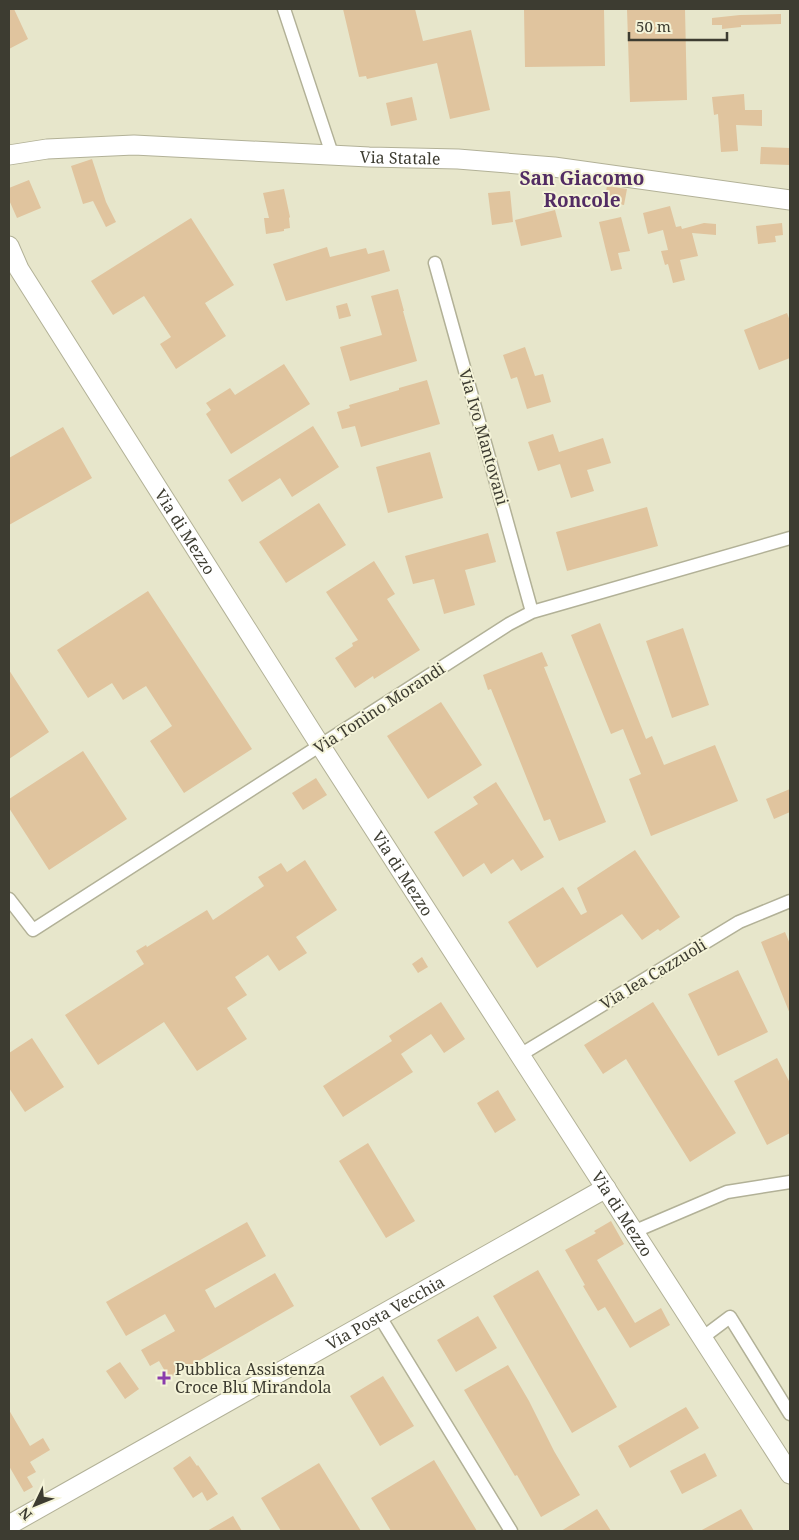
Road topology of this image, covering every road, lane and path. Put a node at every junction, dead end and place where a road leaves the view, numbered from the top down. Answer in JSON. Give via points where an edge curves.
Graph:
{"nodes":[{"id":1,"x":284,"y":9,"type":"edge"},
{"id":2,"x":332,"y":154,"type":"junction"},
{"id":3,"x":9,"y":155,"type":"edge"},
{"id":4,"x":790,"y":200,"type":"edge"},
{"id":5,"x":9,"y":246,"type":"edge"},
{"id":6,"x":435,"y":262,"type":"dead end"},
{"id":7,"x":14,"y":264,"type":"edge"},
{"id":8,"x":790,"y":538,"type":"edge"},
{"id":9,"x":532,"y":612,"type":"junction"},
{"id":10,"x":320,"y":746,"type":"junction"},
{"id":11,"x":9,"y":900,"type":"edge"},
{"id":12,"x":790,"y":902,"type":"edge"},
{"id":13,"x":520,"y":1055,"type":"junction"},
{"id":14,"x":790,"y":1182,"type":"edge"},
{"id":15,"x":606,"y":1188,"type":"junction"},
{"id":16,"x":633,"y":1232,"type":"junction"},
{"id":17,"x":380,"y":1316,"type":"junction"},
{"id":18,"x":702,"y":1338,"type":"junction"},
{"id":19,"x":790,"y":1414,"type":"edge"},
{"id":20,"x":790,"y":1474,"type":"edge"},
{"id":21,"x":9,"y":1525,"type":"edge"},
{"id":22,"x":511,"y":1531,"type":"edge"}],
"edges":[{"from":1,"to":2,"type":"street"},
{"from":2,"to":3,"type":"street","name":"Via Statale","via":[[134,145],[47,149]]},
{"from":2,"to":4,"type":"street","name":"Via Statale","via":[[554,167]]},
{"from":5,"to":7,"type":"street","name":"Via di Mezzo"},
{"from":6,"to":9,"type":"street","name":"Via Ivo Mantovani"},
{"from":7,"to":10,"type":"street","name":"Via di Mezzo"},
{"from":8,"to":9,"type":"street","name":"Via Tonino Morandi"},
{"from":9,"to":10,"type":"street","name":"Via Tonino Morandi"},
{"from":10,"to":11,"type":"street","name":"Via Tonino Morandi","via":[[33,930]]},
{"from":10,"to":13,"type":"street","name":"Via di Mezzo"},
{"from":12,"to":13,"type":"street","name":"Via lea Cazzuoli","via":[[739,922]]},
{"from":13,"to":15,"type":"street","name":"Via di Mezzo"},
{"from":14,"to":16,"type":"street","via":[[727,1192]]},
{"from":15,"to":16,"type":"street","name":"Via di Mezzo"},
{"from":15,"to":17,"type":"street","name":"Via Posta Vecchia"},
{"from":16,"to":18,"type":"street","name":"Via di Mezzo"},
{"from":17,"to":21,"type":"street","name":"Via Posta Vecchia"},
{"from":17,"to":22,"type":"street"},
{"from":18,"to":19,"type":"street","via":[[730,1317]]},
{"from":18,"to":20,"type":"street","name":"Via di Mezzo"}]}
